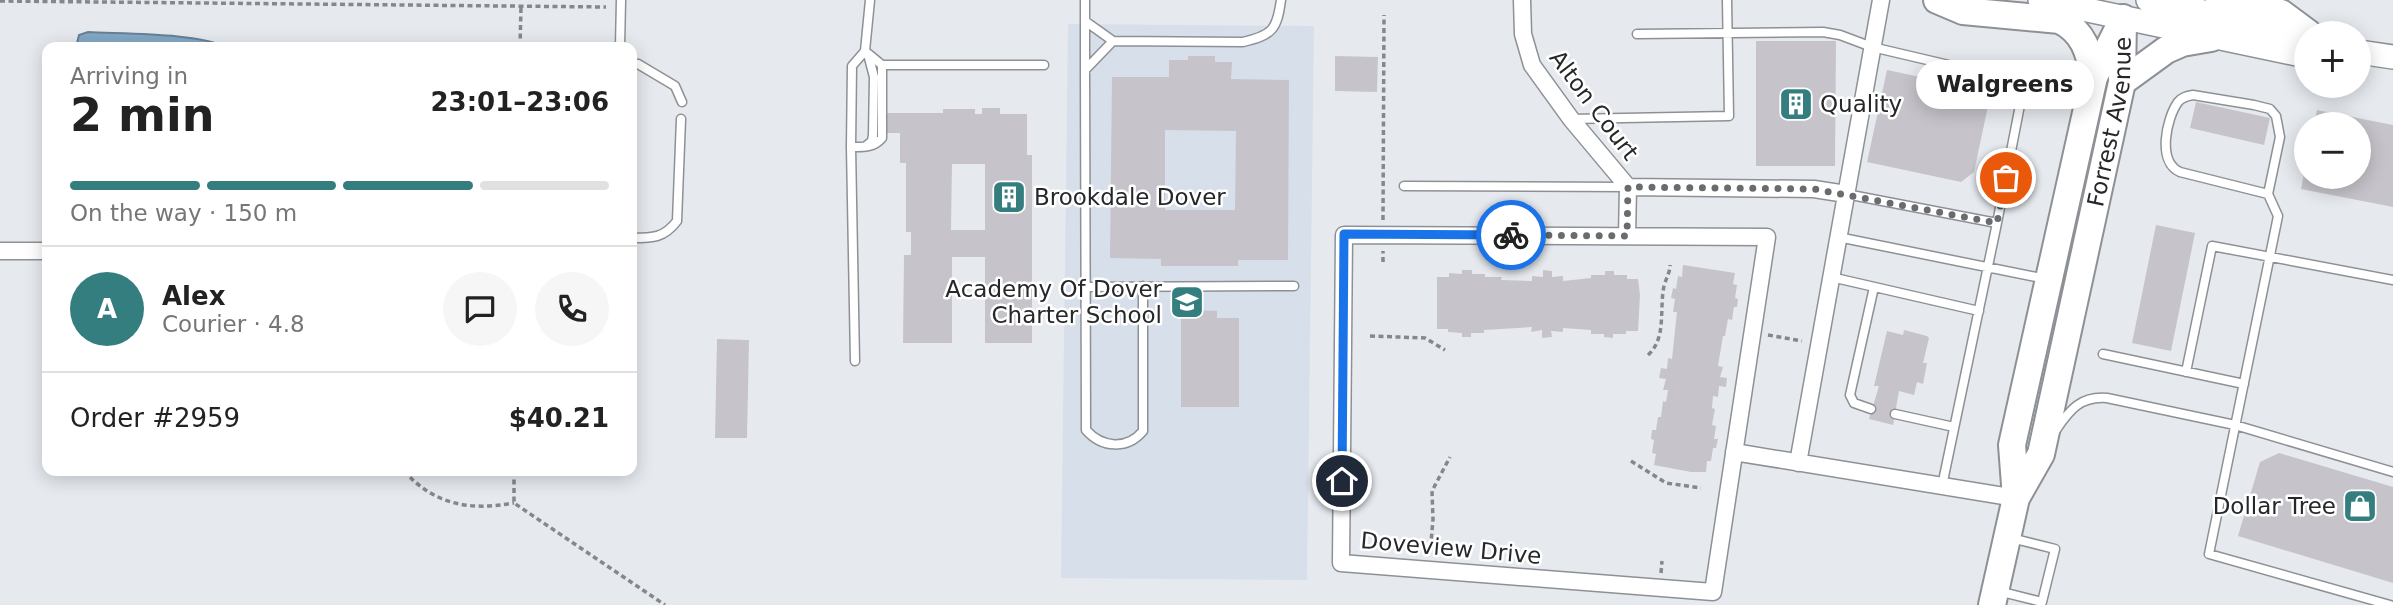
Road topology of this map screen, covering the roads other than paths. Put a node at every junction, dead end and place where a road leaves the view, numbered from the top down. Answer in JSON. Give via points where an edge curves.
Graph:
{"nodes":[{"id":1,"x":621,"y":0,"type":"edge"},
{"id":2,"x":870,"y":0,"type":"edge"},
{"id":3,"x":1086,"y":0,"type":"edge"},
{"id":4,"x":1281,"y":0,"type":"edge"},
{"id":5,"x":1522,"y":0,"type":"edge"},
{"id":6,"x":1727,"y":0,"type":"edge"},
{"id":7,"x":1881,"y":0,"type":"edge"},
{"id":8,"x":1937,"y":0,"type":"edge"},
{"id":9,"x":2040,"y":0,"type":"edge"},
{"id":10,"x":2148,"y":0,"type":"edge"},
{"id":11,"x":2219,"y":0,"type":"edge"},
{"id":12,"x":2125,"y":9,"type":"edge"},
{"id":13,"x":1085,"y":21,"type":"junction"},
{"id":14,"x":2294,"y":24,"type":"edge"},
{"id":15,"x":2294,"y":31,"type":"edge"},
{"id":16,"x":1727,"y":33,"type":"junction"},
{"id":17,"x":1637,"y":34,"type":"dead end"},
{"id":18,"x":2211,"y":38,"type":"junction"},
{"id":19,"x":1113,"y":41,"type":"junction"},
{"id":20,"x":620,"y":42,"type":"edge"},
{"id":21,"x":1872,"y":47,"type":"junction"},
{"id":22,"x":866,"y":52,"type":"junction"},
{"id":23,"x":2294,"y":54,"type":"edge"},
{"id":24,"x":2371,"y":54,"type":"edge"},
{"id":25,"x":2393,"y":57,"type":"edge"},
{"id":26,"x":637,"y":64,"type":"edge"},
{"id":27,"x":883,"y":65,"type":"junction"},
{"id":28,"x":1044,"y":65,"type":"dead end"},
{"id":29,"x":1084,"y":70,"type":"junction"},
{"id":30,"x":2094,"y":77,"type":"junction"},
{"id":31,"x":2122,"y":82,"type":"junction"},
{"id":32,"x":681,"y":102,"type":"dead end"},
{"id":33,"x":681,"y":118,"type":"dead end"},
{"id":34,"x":1571,"y":119,"type":"junction"},
{"id":35,"x":855,"y":147,"type":"junction"},
{"id":36,"x":1404,"y":186,"type":"dead end"},
{"id":37,"x":1628,"y":187,"type":"junction"},
{"id":38,"x":1846,"y":194,"type":"junction"},
{"id":39,"x":2268,"y":194,"type":"junction"},
{"id":40,"x":1997,"y":223,"type":"junction"},
{"id":41,"x":1627,"y":236,"type":"junction"},
{"id":42,"x":1838,"y":237,"type":"junction"},
{"id":43,"x":637,"y":238,"type":"edge"},
{"id":44,"x":0,"y":251,"type":"edge"},
{"id":45,"x":42,"y":251,"type":"edge"},
{"id":46,"x":2270,"y":258,"type":"junction"},
{"id":47,"x":1988,"y":267,"type":"junction"},
{"id":48,"x":1831,"y":277,"type":"junction"},
{"id":49,"x":2049,"y":279,"type":"junction"},
{"id":50,"x":2393,"y":280,"type":"edge"},
{"id":51,"x":1143,"y":286,"type":"junction"},
{"id":52,"x":1294,"y":286,"type":"dead end"},
{"id":53,"x":1086,"y":287,"type":"junction"},
{"id":54,"x":1874,"y":287,"type":"junction"},
{"id":55,"x":1979,"y":311,"type":"junction"},
{"id":56,"x":2103,"y":354,"type":"dead end"},
{"id":57,"x":855,"y":361,"type":"dead end"},
{"id":58,"x":2186,"y":372,"type":"junction"},
{"id":59,"x":2244,"y":384,"type":"junction"},
{"id":60,"x":1871,"y":409,"type":"dead end"},
{"id":61,"x":1895,"y":414,"type":"dead end"},
{"id":62,"x":2235,"y":425,"type":"junction"},
{"id":63,"x":1954,"y":428,"type":"junction"},
{"id":64,"x":1734,"y":452,"type":"junction"},
{"id":65,"x":2041,"y":454,"type":"junction"},
{"id":66,"x":1798,"y":463,"type":"junction"},
{"id":67,"x":2393,"y":472,"type":"edge"},
{"id":68,"x":1942,"y":486,"type":"junction"},
{"id":69,"x":2016,"y":498,"type":"junction"},
{"id":70,"x":2007,"y":537,"type":"junction"},
{"id":71,"x":1994,"y":597,"type":"edge"},
{"id":72,"x":2390,"y":605,"type":"edge"}],
"edges":[{"from":1,"to":20,"type":"lane"},
{"from":2,"to":22,"type":"lane"},
{"from":3,"to":13,"type":"lane"},
{"from":4,"to":19,"type":"lane","via":[[1278,23],[1268,33],[1243,42]]},
{"from":5,"to":34,"type":"street","name":"Alton Court","via":[[1523,34],[1532,65]]},
{"from":6,"to":16,"type":"lane"},
{"from":7,"to":21,"type":"street"},
{"from":8,"to":30,"type":"highway","via":[[1963,11],[2060,20],[2085,42]]},
{"from":9,"to":12,"type":"main road"},
{"from":10,"to":15,"type":"main road"},
{"from":11,"to":14,"type":"highway","via":[[2281,13]]},
{"from":12,"to":18,"type":"main road"},
{"from":12,"to":30,"type":"highway","name":"Forrest Avenue"},
{"from":12,"to":31,"type":"highway","name":"Forrest Avenue"},
{"from":13,"to":19,"type":"lane"},
{"from":13,"to":29,"type":"lane"},
{"from":16,"to":17,"type":"lane"},
{"from":16,"to":21,"type":"lane","via":[[1823,32]]},
{"from":16,"to":34,"type":"lane","via":[[1729,116]]},
{"from":18,"to":23,"type":"main road"},
{"from":18,"to":31,"type":"highway","via":[[2166,50]]},
{"from":19,"to":29,"type":"lane"},
{"from":21,"to":38,"type":"street"},
{"from":21,"to":40,"type":"lane","via":[[2004,78],[2018,90],[2021,100]]},
{"from":22,"to":27,"type":"lane"},
{"from":22,"to":35,"type":"lane","via":[[852,66]]},
{"from":22,"to":35,"type":"lane","via":[[874,77],[873,135],[868,145]]},
{"from":24,"to":25,"type":"main road"},
{"from":26,"to":32,"type":"lane","via":[[676,86]]},
{"from":27,"to":28,"type":"lane"},
{"from":27,"to":35,"type":"lane","via":[[882,138],[870,147]]},
{"from":29,"to":53,"type":"lane"},
{"from":30,"to":49,"type":"highway","name":"Forrest Avenue"},
{"from":31,"to":65,"type":"highway","name":"Forrest Avenue"},
{"from":33,"to":43,"type":"lane","via":[[677,221],[668,233]]},
{"from":34,"to":37,"type":"street","name":"Alton Court"},
{"from":35,"to":57,"type":"lane"},
{"from":36,"to":37,"type":"lane"},
{"from":37,"to":38,"type":"street","name":"Alton Court","via":[[1814,189]]},
{"from":37,"to":41,"type":"street"},
{"from":38,"to":40,"type":"lane"},
{"from":38,"to":42,"type":"street"},
{"from":39,"to":39,"type":"lane","via":[[2280,137],[2270,109],[2193,94],[2177,103],[2165,148],[2170,165],[2180,172]]},
{"from":39,"to":46,"type":"lane","via":[[2278,216]]},
{"from":40,"to":47,"type":"lane"},
{"from":41,"to":64,"type":"street","name":"Doveview Drive","via":[[1767,237]]},
{"from":41,"to":64,"type":"street","name":"Doveview Drive","via":[[1344,234],[1341,563],[1713,592]]},
{"from":42,"to":47,"type":"lane"},
{"from":42,"to":48,"type":"street"},
{"from":44,"to":45,"type":"street"},
{"from":46,"to":50,"type":"lane"},
{"from":46,"to":58,"type":"lane","via":[[2212,246]]},
{"from":46,"to":59,"type":"lane"},
{"from":47,"to":49,"type":"lane"},
{"from":47,"to":55,"type":"lane"},
{"from":48,"to":54,"type":"lane"},
{"from":48,"to":66,"type":"street"},
{"from":49,"to":69,"type":"highway","name":"Forrest Avenue","via":[[2012,445]]},
{"from":51,"to":52,"type":"lane"},
{"from":51,"to":53,"type":"lane"},
{"from":51,"to":53,"type":"lane","via":[[1143,431],[1126,443],[1095,440],[1086,430]]},
{"from":54,"to":55,"type":"lane"},
{"from":54,"to":60,"type":"lane","via":[[1850,396],[1854,403]]},
{"from":55,"to":63,"type":"lane"},
{"from":56,"to":58,"type":"lane"},
{"from":58,"to":59,"type":"lane"},
{"from":59,"to":62,"type":"lane"},
{"from":61,"to":63,"type":"lane"},
{"from":62,"to":65,"type":"lane","via":[[2093,397],[2068,411]]},
{"from":62,"to":67,"type":"lane"},
{"from":62,"to":72,"type":"lane","via":[[2208,554]]},
{"from":63,"to":68,"type":"lane"},
{"from":64,"to":66,"type":"street"},
{"from":65,"to":69,"type":"highway","name":"Forrest Avenue"},
{"from":66,"to":68,"type":"street"},
{"from":68,"to":69,"type":"street"},
{"from":69,"to":70,"type":"highway","name":"Forrest Avenue"},
{"from":70,"to":71,"type":"highway","name":"Forrest Avenue"},
{"from":70,"to":71,"type":"lane","via":[[2055,549],[2042,602]]}]}
